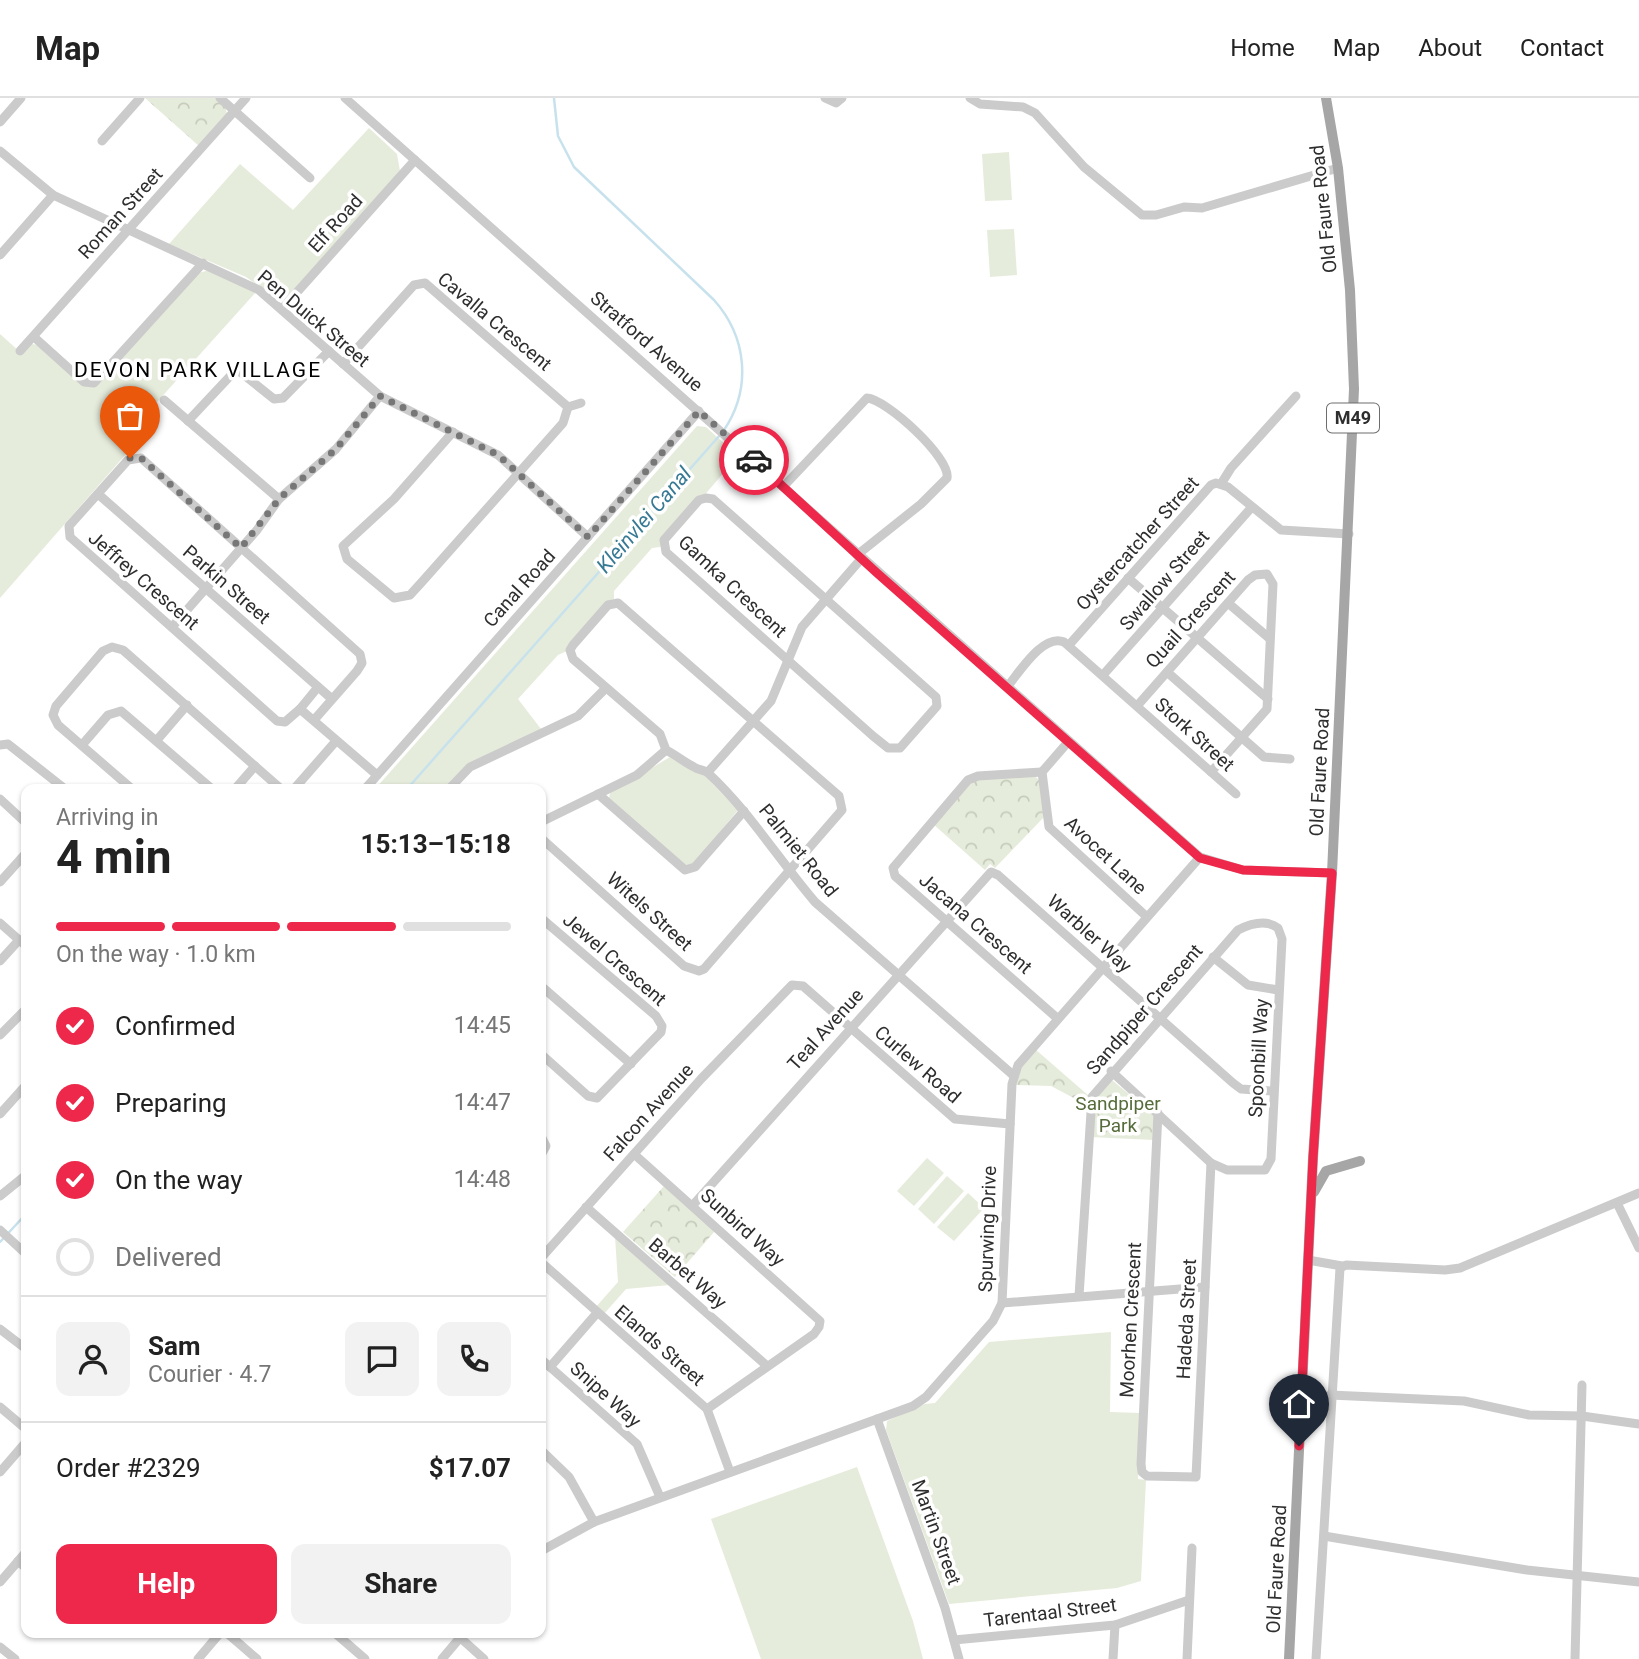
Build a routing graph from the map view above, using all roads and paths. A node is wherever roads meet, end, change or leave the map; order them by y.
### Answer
1 (21, 98) edge
2 (139, 98) edge
3 (219, 98) edge
4 (246, 98) edge
5 (345, 98) edge
6 (825, 98) edge
7 (842, 98) edge
8 (970, 98) edge
9 (1326, 98) edge
10 (234, 111) junction
11 (0, 122) edge
12 (102, 141) dead end
13 (0, 151) edge
14 (415, 160) junction
15 (1338, 168) junction
16 (310, 178) dead end
17 (53, 195) junction
18 (129, 230) junction
19 (0, 255) edge
20 (203, 263) junction
21 (282, 309) junction
22 (33, 337) junction
23 (20, 351) dead end
24 (329, 351) junction
25 (343, 364) junction
26 (380, 396) junction
27 (1296, 396) dead end
28 (164, 400) dead end
29 (581, 404) dead end
30 (568, 407) junction
31 (699, 411) junction
32 (188, 421) junction
33 (453, 432) junction
34 (518, 472) junction
35 (1222, 484) junction
36 (783, 487) junction
37 (98, 494) junction
38 (279, 499) junction
39 (1251, 508) junction
40 (1349, 534) junction
41 (588, 537) junction
42 (241, 548) junction
43 (859, 557) junction
44 (1128, 578) junction
45 (205, 589) junction
46 (824, 598) junction
47 (1228, 603) junction
48 (1163, 609) junction
49 (172, 627) junction
50 (1197, 638) junction
51 (1269, 638) junction
52 (1069, 645) junction
53 (788, 660) junction
54 (1167, 672) junction
55 (1103, 675) junction
56 (318, 687) junction
57 (1007, 687) junction
58 (606, 688) junction
59 (332, 699) junction
60 (1268, 699) junction
61 (187, 705) junction
62 (1138, 706) junction
63 (300, 709) junction
64 (314, 720) junction
65 (753, 722) junction
66 (1241, 739) junction
67 (157, 740) junction
68 (336, 741) junction
69 (1068, 742) junction
70 (2, 744) edge
71 (82, 745) junction
72 (666, 750) junction
73 (1290, 759) dead end
74 (255, 766) junction
75 (708, 772) junction
76 (1042, 772) junction
77 (1211, 772) junction
78 (377, 775) junction
79 (59, 784) edge
80 (126, 784) edge
81 (206, 784) edge
82 (239, 784) edge
83 (275, 784) edge
84 (298, 784) edge
85 (369, 784) edge
86 (454, 784) edge
87 (598, 794) junction
88 (1236, 794) dead end
89 (2, 805) edge
90 (744, 811) junction
91 (21, 818) edge
92 (546, 820) edge
93 (546, 842) edge
94 (1200, 858) junction
95 (21, 859) edge
96 (18, 863) junction
97 (21, 866) edge
98 (790, 871) junction
99 (1332, 873) junction
100 (984, 876) joint
101 (0, 882) edge
102 (1147, 917) junction
103 (945, 920) junction
104 (546, 922) edge
105 (0, 923) edge
106 (1282, 939) joint
107 (21, 942) edge
108 (21, 944) edge
109 (1213, 957) junction
110 (0, 961) edge
111 (1102, 967) junction
112 (897, 974) junction
113 (546, 990) edge
114 (1278, 990) junction
115 (784, 993) joint
116 (21, 1018) edge
117 (1057, 1018) junction
118 (1158, 1018) junction
119 (850, 1027) junction
120 (0, 1035) edge
121 (546, 1058) edge
122 (631, 1064) junction
123 (1111, 1071) junction
124 (1013, 1075) junction
125 (21, 1091) edge
126 (1273, 1091) junction
127 (0, 1114) edge
128 (1158, 1114) junction
129 (1010, 1124) junction
130 (634, 1154) junction
131 (1360, 1161) dead end
132 (1211, 1163) junction
133 (21, 1179) edge
134 (1639, 1193) edge
135 (0, 1196) edge
136 (1311, 1199) junction
137 (1617, 1203) junction
138 (693, 1205) junction
139 (586, 1207) junction
140 (0, 1230) edge
141 (1639, 1248) edge
142 (21, 1249) edge
143 (546, 1254) edge
144 (1308, 1260) junction
145 (546, 1265) edge
146 (1342, 1266) junction
147 (1205, 1287) junction
148 (1149, 1291) junction
149 (1079, 1296) junction
150 (1002, 1303) junction
151 (597, 1313) junction
152 (0, 1329) edge
153 (21, 1345) edge
154 (546, 1363) edge
155 (767, 1366) junction
156 (550, 1367) junction
157 (1582, 1385) dead end
158 (1330, 1395) junction
159 (0, 1407) edge
160 (707, 1409) junction
161 (1582, 1416) junction
162 (877, 1419) junction
163 (1639, 1423) edge
164 (21, 1425) edge
165 (21, 1448) edge
166 (546, 1455) edge
167 (0, 1472) edge
168 (730, 1472) junction
169 (1196, 1477) joint
170 (660, 1497) junction
171 (594, 1522) junction
172 (1324, 1536) junction
173 (546, 1548) edge
174 (1192, 1548) dead end
175 (21, 1558) edge
176 (18, 1561) junction
177 (21, 1564) edge
178 (1577, 1575) junction
179 (0, 1582) edge
180 (1639, 1582) edge
181 (1189, 1600) junction
182 (1115, 1625) junction
183 (216, 1638) edge
184 (233, 1638) edge
185 (341, 1638) edge
186 (457, 1638) edge
187 (464, 1638) edge
188 (954, 1640) junction
189 (0, 1647) edge
190 (15, 1659) edge
191 (198, 1659) edge
192 (257, 1659) edge
193 (365, 1659) edge
194 (442, 1659) edge
195 (484, 1659) edge
196 (959, 1659) edge
197 (1114, 1659) edge
198 (1187, 1659) edge
199 (1289, 1659) edge
200 (1316, 1659) edge
201 (1575, 1659) edge

1 - 11 street
2 - 12 street
3 - 10 street
4 - 10 street, Roman Street
5 - 14 street, Stratford Avenue
6 - 7 street
8 - 15 street
9 - 15 main road, Old Faure Road / M49
10 - 16 street
10 - 18 street, Roman Street
13 - 17 street, Pen Duick Street
14 - 21 street, Elf Road
14 - 31 street, Stratford Avenue
15 - 40 main road, Old Faure Road / M49
17 - 18 street, Pen Duick Street
17 - 19 street
18 - 20 street, Pen Duick Street
18 - 22 street, Roman Street
20 - 21 street, Pen Duick Street
20 - 22 street
21 - 24 street, Pen Duick Street
22 - 23 street, Roman Street
24 - 25 street, Pen Duick Street
24 - 32 street
25 - 26 street, Pen Duick Street
25 - 30 street, Cavalla Crescent
26 - 33 street, Pen Duick Street
26 - 38 street
27 - 35 street
28 - 32 street
29 - 30 street
30 - 34 street
31 - 36 street, Stratford Avenue
31 - 41 street, Canal Road
32 - 38 street
33 - 34 street, Pen Duick Street
33 - 34 street
34 - 41 street, Pen Duick Street
35 - 39 street, Oystercatcher Street
35 - 44 street, Oystercatcher Street
36 - 43 street, Stratford Avenue
36 - 43 street
37 - 42 street, Jeffrey Crescent
37 - 45 street, Parkin Street
37 - 49 street, Jeffrey Crescent
38 - 42 street
39 - 40 street, Oystercatcher Street
39 - 48 street, Swallow Street
40 - 99 main road, Old Faure Road / M49
41 - 78 street, Canal Road
42 - 45 street
42 - 59 street, Jeffrey Crescent
43 - 46 street
43 - 57 street, Stratford Avenue
44 - 48 street
44 - 52 street, Oystercatcher Street
45 - 49 street
45 - 56 street, Parkin Street
46 - 53 street
46 - 53 street
46 - 53 street, Gamka Crescent
47 - 50 street, Quail Crescent
47 - 51 street
47 - 51 street, Quail Crescent
48 - 50 street
48 - 55 street, Swallow Street
49 - 63 street, Jeffrey Crescent
50 - 54 street, Quail Crescent
50 - 60 street
51 - 60 street, Quail Crescent
52 - 55 street, Stork Street
52 - 57 street
53 - 65 street
54 - 62 street, Quail Crescent
54 - 66 street
55 - 62 street, Stork Street
56 - 59 street, Parkin Street
56 - 63 street
57 - 69 street, Stratford Avenue
58 - 65 street, Palmiet Road
58 - 72 street, Palmiet Road
58 - 86 street
59 - 64 street, Jeffrey Crescent
60 - 66 street
61 - 67 street
61 - 71 street
61 - 74 street
62 - 77 street, Stork Street
63 - 64 street
64 - 68 street
65 - 75 street
65 - 98 street
66 - 73 street
66 - 77 street
67 - 71 street
67 - 81 street
68 - 78 street
68 - 84 street
69 - 76 street
69 - 94 street, Stratford Avenue
70 - 79 street
71 - 80 street
72 - 75 street, Palmiet Road
72 - 87 street
74 - 82 street
74 - 83 street
75 - 90 street, Palmiet Road
76 - 102 street, Avocet Lane
76 - 103 street, Jacana Crescent
77 - 88 street, Stork Street
78 - 85 street, Canal Road
87 - 90 street
87 - 92 street
89 - 91 street
90 - 98 street, Palmiet Road
93 - 98 street, Witels Street
94 - 99 street, Stratford Avenue
94 - 102 street
95 - 96 street
96 - 97 street
96 - 101 street
98 - 112 street, Palmiet Road
99 - 136 main road, Old Faure Road / M49
100 - 103 street, Teal Avenue
100 - 111 street, Warbler Way
102 - 111 street
103 - 112 street, Teal Avenue
103 - 117 street, Jacana Crescent
104 - 122 street, Jewel Crescent
105 - 107 street
106 - 109 street, Sandpiper Crescent
106 - 114 street, Spoonbill Way
108 - 110 street
109 - 114 street
109 - 118 street, Sandpiper Crescent
111 - 117 street
111 - 118 street, Warbler Way
112 - 119 street, Teal Avenue
112 - 124 street, Palmiet Road
113 - 122 street
114 - 126 street, Spoonbill Way
115 - 119 street, Curlew Road
115 - 130 street, Falcon Avenue
116 - 120 street
117 - 124 street
118 - 123 street, Sandpiper Crescent
118 - 126 street, Warbler Way
119 - 129 street, Curlew Road
119 - 138 street, Teal Avenue
121 - 122 street, Jewel Crescent
123 - 128 street
123 - 149 street, Sandpiper Crescent
124 - 129 street, Spurwing Drive
125 - 127 street
126 - 132 street, Spoonbill Way
128 - 132 street
128 - 148 street, Moorhen Crescent
129 - 150 street, Spurwing Drive
130 - 138 street, Sunbird Way
130 - 139 street, Falcon Avenue
131 - 136 main road
132 - 147 street, Hadeda Street
133 - 135 street
134 - 137 street
136 - 144 main road, Old Faure Road / M49
137 - 141 street
137 - 146 street
138 - 155 street, Sunbird Way
139 - 143 street, Falcon Avenue
139 - 155 street, Barbet Way
140 - 142 street
144 - 146 street
144 - 199 main road, Old Faure Road / M49
145 - 151 street, Elands Street
146 - 158 street
147 - 148 street
147 - 169 street, Hadeda Street
148 - 149 street
148 - 169 street, Moorhen Crescent
149 - 150 street
150 - 162 street, Spurwing Drive
151 - 156 street
151 - 160 street, Elands Street
152 - 153 street
154 - 156 street, Snipe Way
155 - 160 street
156 - 170 street, Snipe Way
157 - 161 street
158 - 161 street
158 - 172 street
159 - 164 street
160 - 168 street, Elands Street
161 - 163 street
161 - 178 street
162 - 168 street, Spurwing Drive
162 - 188 street, Martin Street
165 - 167 street
166 - 171 street
168 - 170 street, Spurwing Drive
170 - 171 street, Spurwing Drive
171 - 173 street, Spurwing Drive
172 - 178 street
172 - 200 street
174 - 181 street
175 - 176 street
176 - 177 street
176 - 179 street
178 - 180 street
178 - 201 street
181 - 182 street, Tarentaal Street
181 - 198 street
182 - 188 street, Tarentaal Street
182 - 197 street
183 - 191 street
184 - 192 street
185 - 193 street
186 - 194 street
187 - 195 street
188 - 196 street, Martin Street
189 - 190 street

